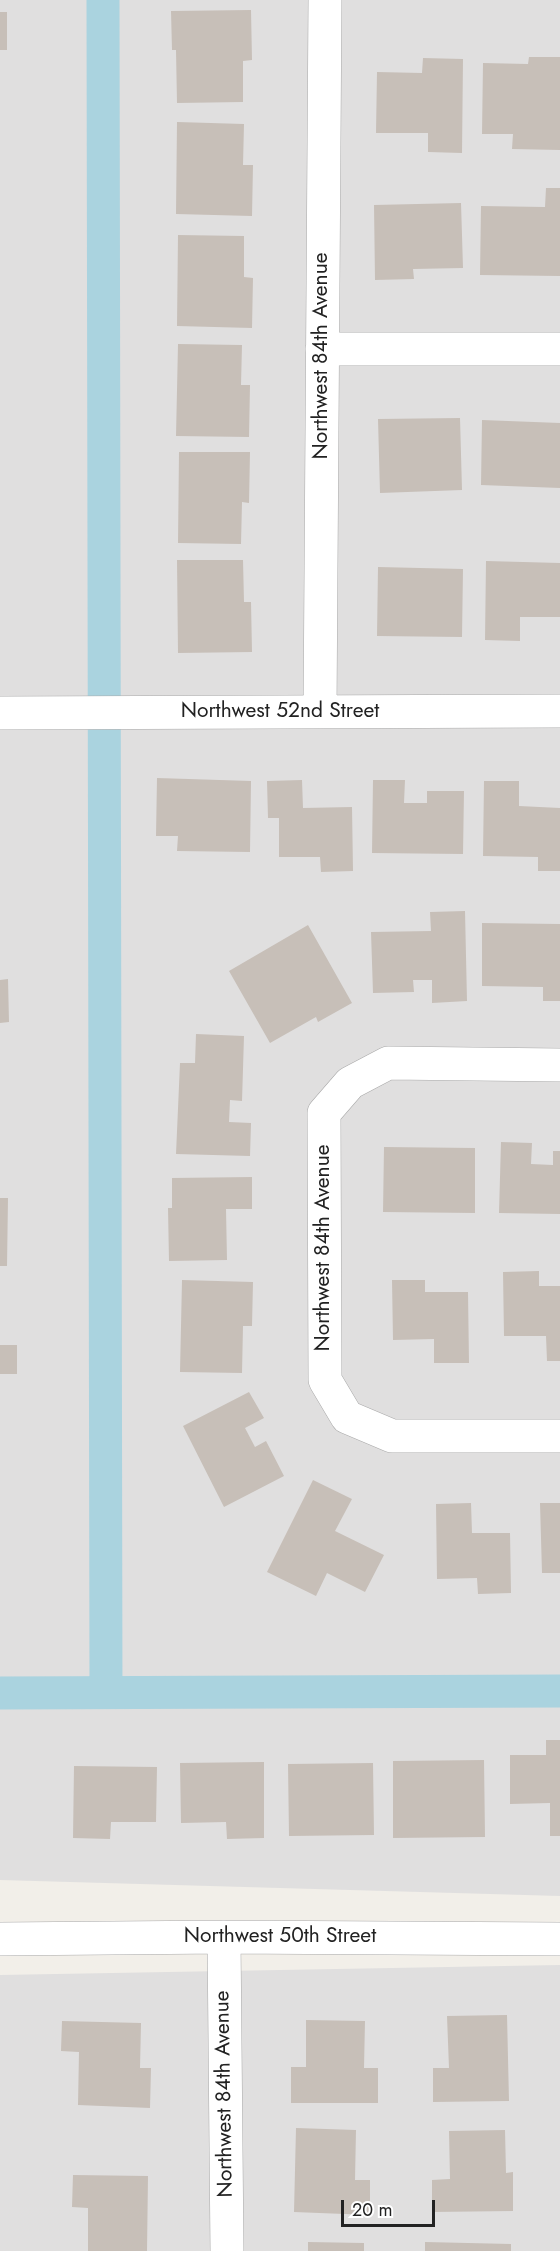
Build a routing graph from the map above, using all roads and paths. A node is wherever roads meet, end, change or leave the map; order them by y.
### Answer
1 (325, 0) edge
2 (322, 349) junction
3 (560, 349) edge
4 (320, 711) junction
5 (560, 711) edge
6 (0, 713) edge
7 (560, 1065) edge
8 (560, 1436) edge
9 (224, 1937) junction
10 (0, 1939) edge
11 (560, 1939) edge
12 (227, 2251) edge

1 - 2 street, Northwest 84th Avenue
2 - 3 street
2 - 4 street, Northwest 84th Avenue
4 - 5 street, Northwest 52nd Street
4 - 6 street, Northwest 52nd Street
7 - 8 street, Northwest 84th Avenue
9 - 10 street, Northwest 50th Street
9 - 11 street, Northwest 50th Street
9 - 12 street, Northwest 84th Avenue

